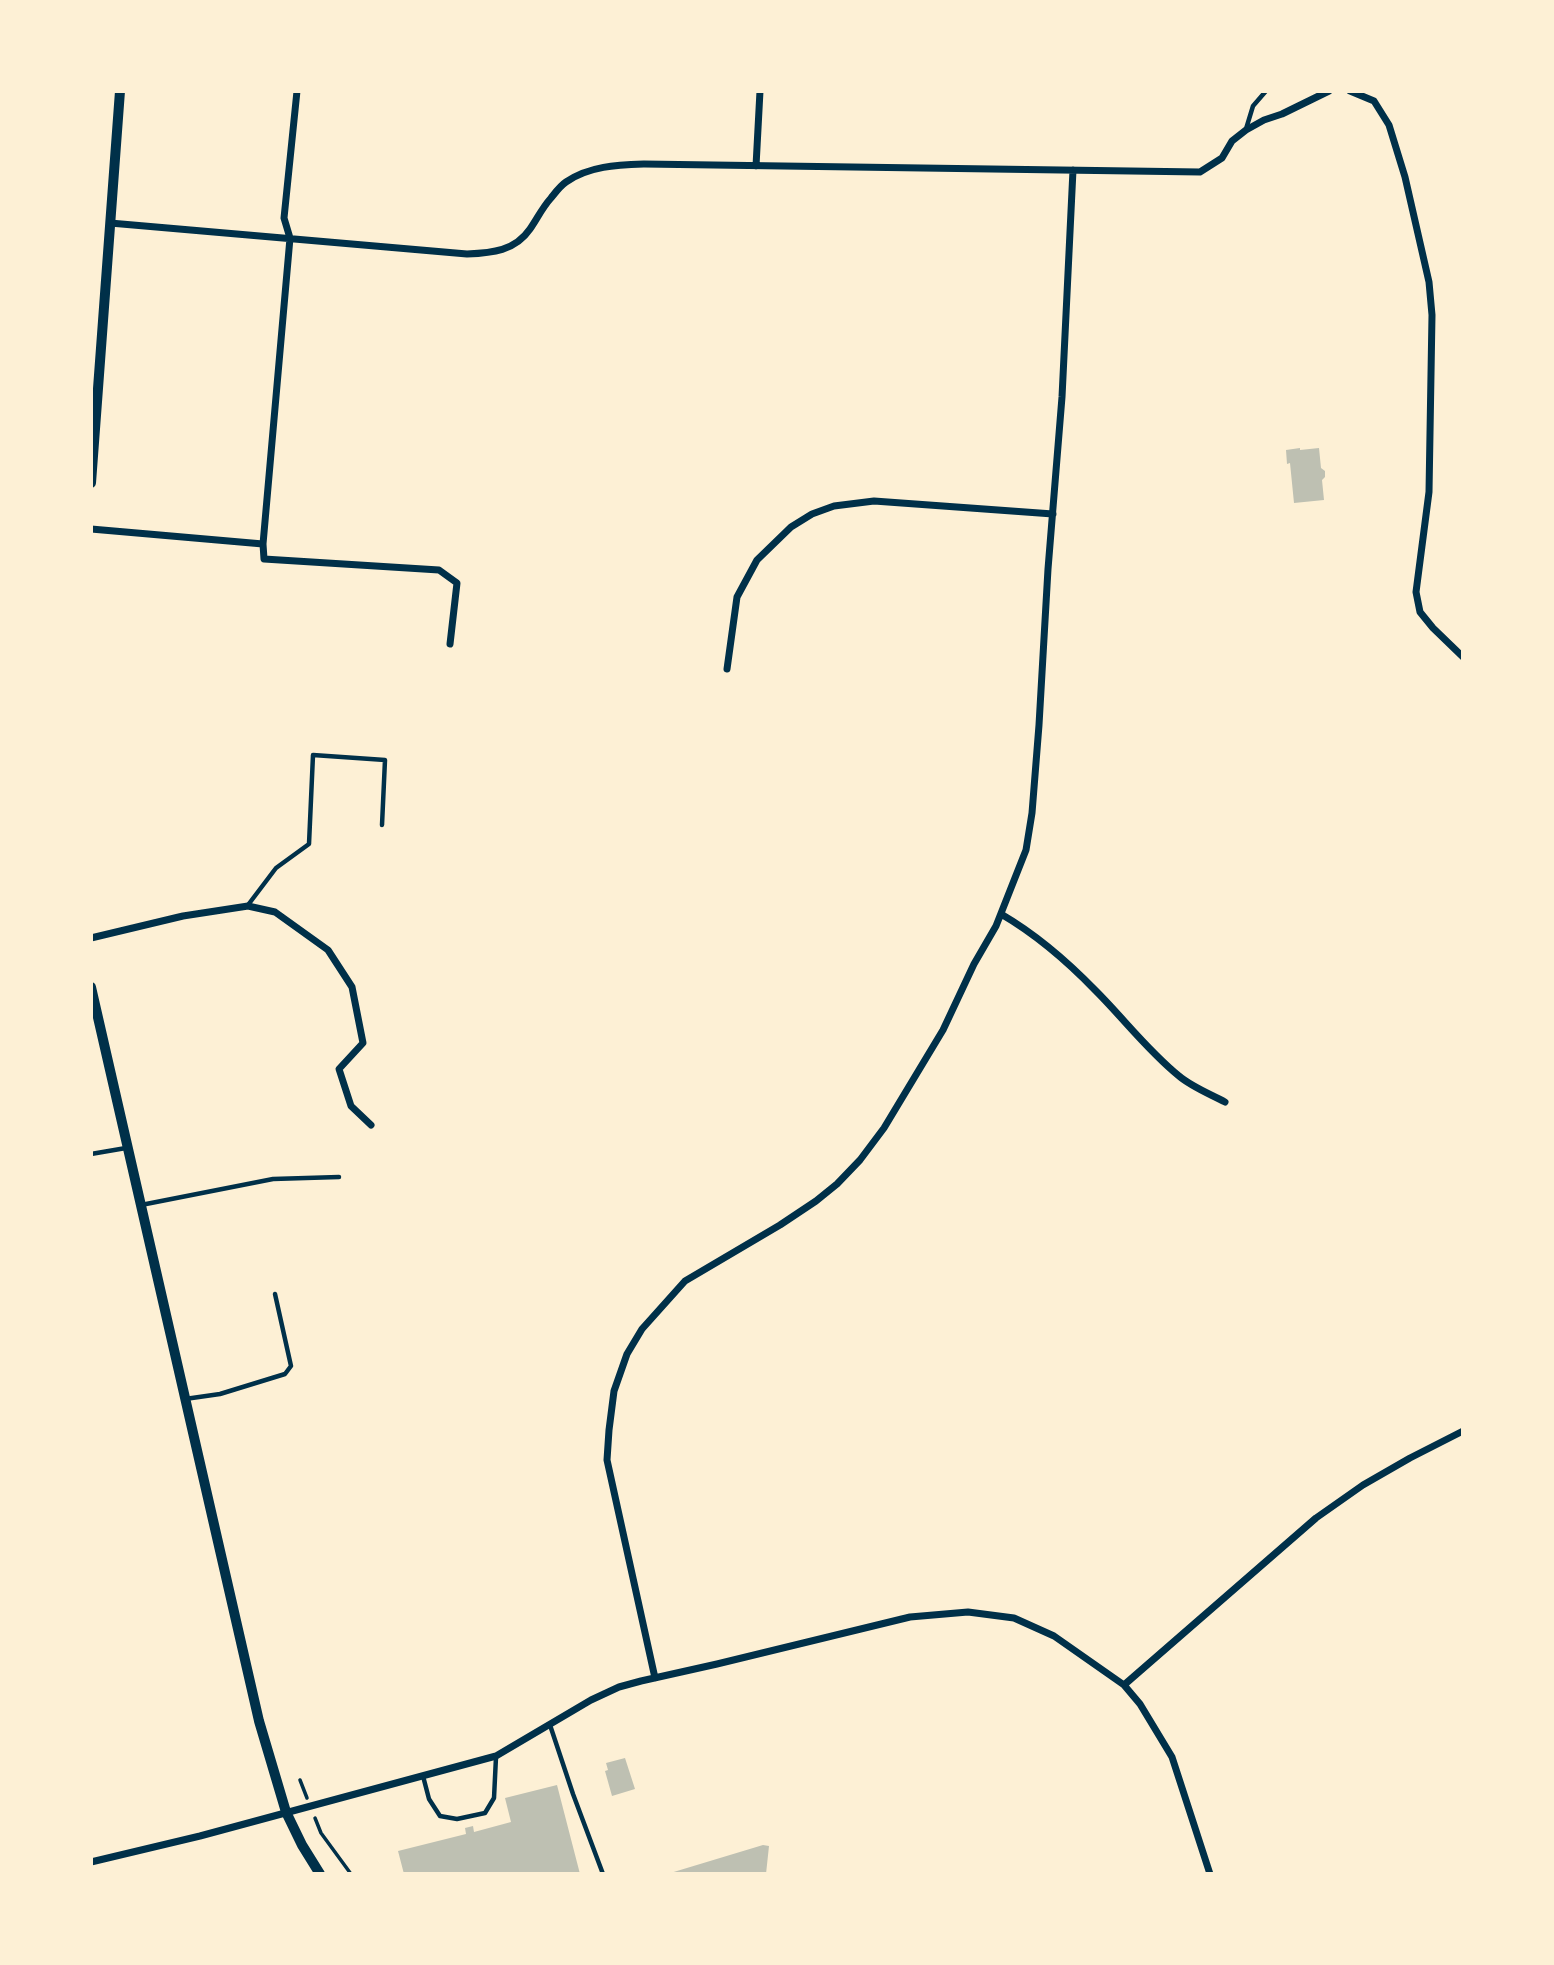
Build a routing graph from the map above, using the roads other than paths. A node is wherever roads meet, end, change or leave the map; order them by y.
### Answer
1 (120, 91) edge
2 (297, 91) edge
3 (760, 91) edge
4 (1266, 91) edge
5 (1329, 91) edge
6 (1350, 91) edge
7 (1246, 130) junction
8 (756, 166) junction
9 (1073, 170) junction
10 (110, 223) junction
11 (290, 238) junction
12 (91, 483) edge
13 (1053, 514) junction
14 (91, 529) edge
15 (264, 544) junction
16 (450, 644) dead end
17 (1463, 657) edge
18 (727, 669) dead end
19 (382, 825) dead end
20 (248, 906) junction
21 (1000, 914) junction
22 (91, 938) edge
23 (91, 987) edge
24 (92, 1001) edge
25 (1225, 1102) dead end
26 (371, 1125) dead end
27 (127, 1148) junction
28 (91, 1154) edge
29 (339, 1177) dead end
30 (140, 1205) junction
31 (275, 1294) dead end
32 (184, 1399) junction
33 (1463, 1431) edge
34 (655, 1678) junction
35 (1124, 1685) junction
36 (550, 1724) junction
37 (496, 1756) junction
38 (423, 1774) junction
39 (286, 1812) junction
40 (91, 1862) edge
41 (320, 1874) edge
42 (603, 1874) edge
43 (1210, 1874) edge

1 - 10 street
2 - 11 street
3 - 8 street
4 - 7 lane
5 - 7 street
6 - 17 street
7 - 9 street
8 - 9 street
8 - 11 street
9 - 13 street
10 - 11 street
10 - 12 street
11 - 15 street
13 - 18 street
13 - 21 street
14 - 15 street
15 - 16 street
19 - 20 lane
20 - 22 street
20 - 26 street
21 - 25 street
21 - 34 street
23 - 24 street
24 - 27 street
27 - 28 lane
27 - 30 street
29 - 30 lane
30 - 32 street
31 - 32 lane
32 - 39 street
33 - 35 street
34 - 35 street
34 - 36 street
35 - 43 street
36 - 37 street
36 - 42 lane
37 - 38 street
37 - 38 lane
38 - 39 street
39 - 40 street
39 - 41 street

